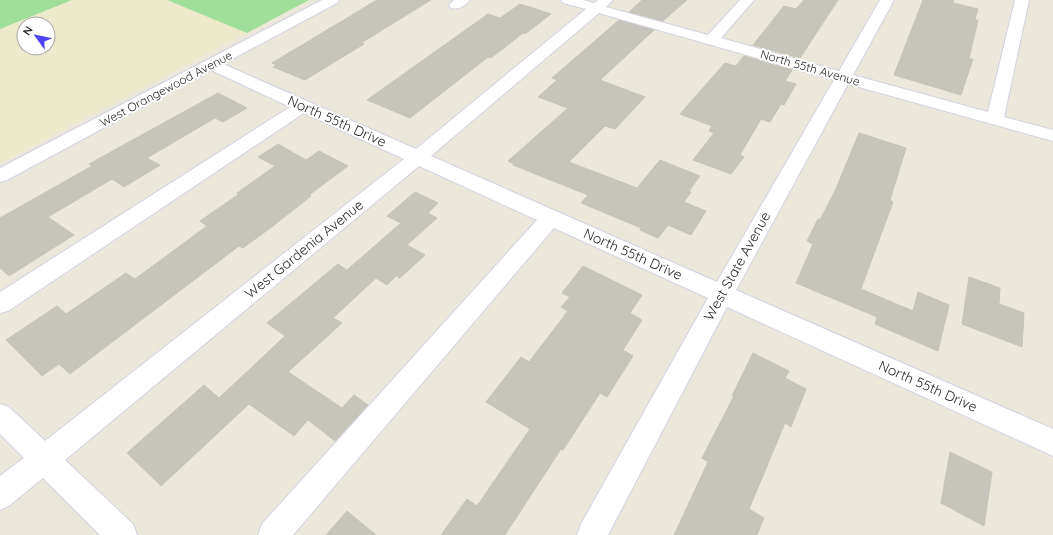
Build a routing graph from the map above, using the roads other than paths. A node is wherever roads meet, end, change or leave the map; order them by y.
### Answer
1 (332, 0) edge
2 (568, 0) edge
3 (747, 0) edge
4 (887, 0) edge
5 (1022, 0) edge
6 (601, 4) edge
7 (712, 40) junction
8 (212, 65) junction
9 (844, 78) junction
10 (303, 106) junction
11 (995, 120) junction
12 (1053, 136) edge
13 (418, 157) junction
14 (0, 176) edge
15 (551, 217) junction
16 (722, 294) junction
17 (0, 304) edge
18 (0, 416) edge
19 (1053, 443) edge
20 (44, 459) junction
21 (0, 495) edge
22 (122, 535) edge
23 (273, 535) edge
24 (592, 535) edge

1 - 8 street, West Orangewood Avenue
2 - 6 street, North 55th Avenue
3 - 7 street
4 - 9 street, West State Avenue
5 - 11 street
6 - 7 street, North 55th Avenue
6 - 13 street, West Gardenia Avenue
7 - 9 street, North 55th Avenue
8 - 10 street, North 55th Drive
8 - 14 street, West Orangewood Avenue
9 - 11 street, North 55th Avenue
9 - 16 street, West State Avenue
10 - 13 street, North 55th Drive
10 - 17 street
11 - 12 street, North 55th Avenue
13 - 15 street, North 55th Drive
13 - 20 street, West Gardenia Avenue
15 - 16 street, North 55th Drive
15 - 23 street
16 - 19 street, North 55th Drive
16 - 24 street, West State Avenue
18 - 20 street
20 - 21 street, West Gardenia Avenue
20 - 22 street

